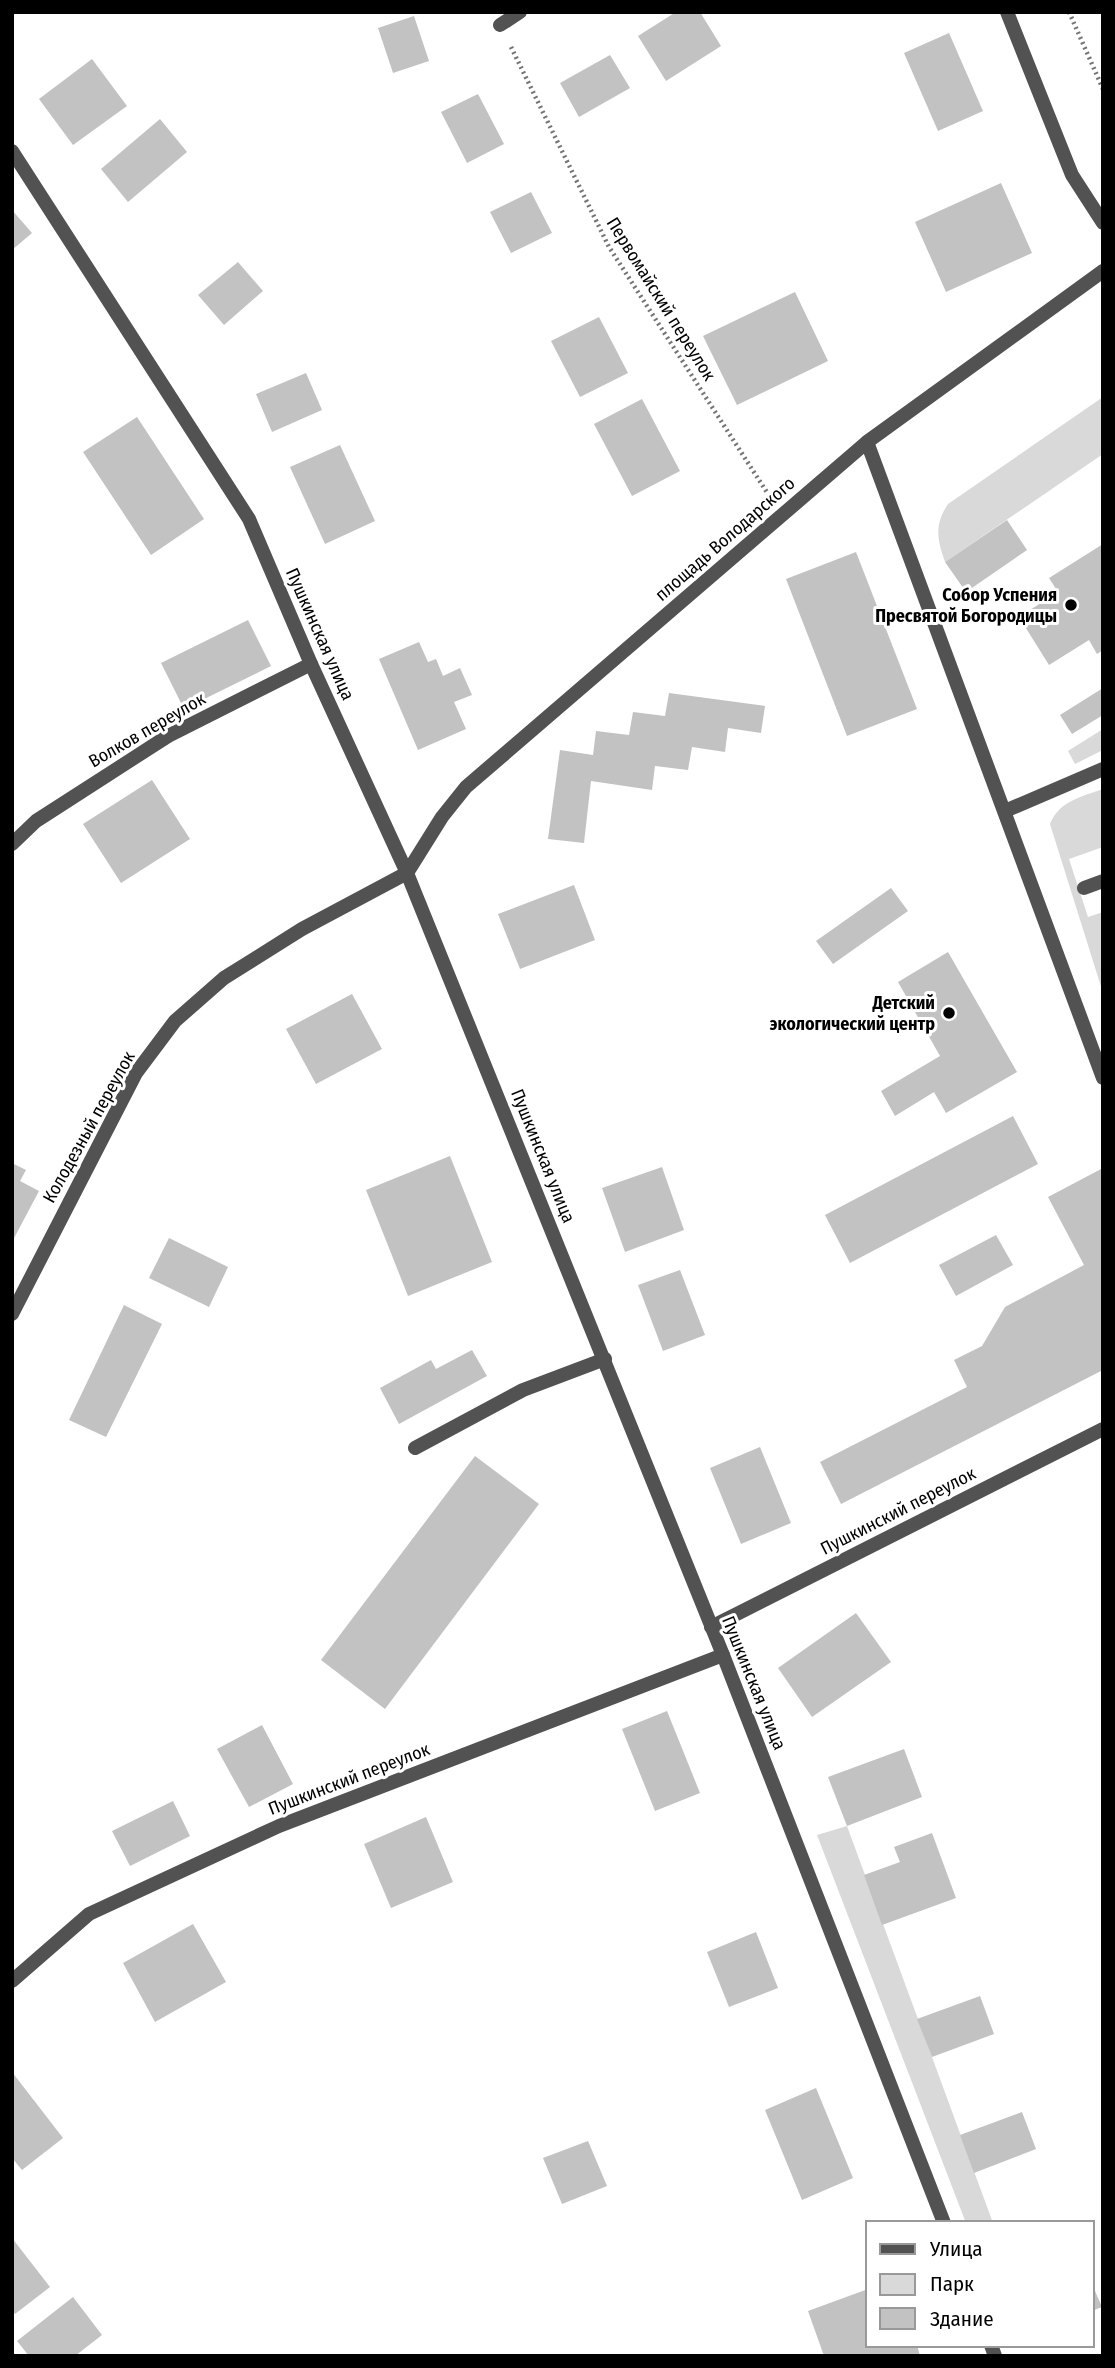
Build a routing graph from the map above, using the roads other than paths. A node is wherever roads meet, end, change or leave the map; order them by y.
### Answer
1 (520, 12) edge
2 (1007, 12) edge
3 (500, 25) road end
4 (12, 151) edge
5 (1103, 223) edge
6 (1103, 271) edge
7 (867, 442) junction
8 (311, 664) junction
9 (1103, 769) edge
10 (1005, 811) junction
11 (12, 844) edge
12 (407, 873) junction
13 (1103, 881) edge
14 (1084, 888) dead end
15 (1103, 1078) edge
16 (12, 1314) edge
17 (605, 1359) junction
18 (1103, 1429) edge
19 (415, 1448) dead end
20 (711, 1627) junction
21 (723, 1655) junction
22 (12, 1981) edge
23 (943, 2221) edge

1 - 3 street
2 - 5 street
4 - 8 street, Пушкинская улица
6 - 7 street, площадь Володарского
7 - 10 street
7 - 12 street, площадь Володарского
8 - 11 street, Волков переулок
8 - 12 street, Пушкинская улица
9 - 10 street
10 - 15 street
12 - 16 street, Колодезный переулок
12 - 17 street, Пушкинская улица
13 - 14 street
17 - 19 street
17 - 20 street, Пушкинская улица
18 - 20 street, Пушкинский переулок
20 - 21 street, Пушкинская улица
21 - 22 street, Пушкинский переулок
21 - 23 street, Пушкинская улица

